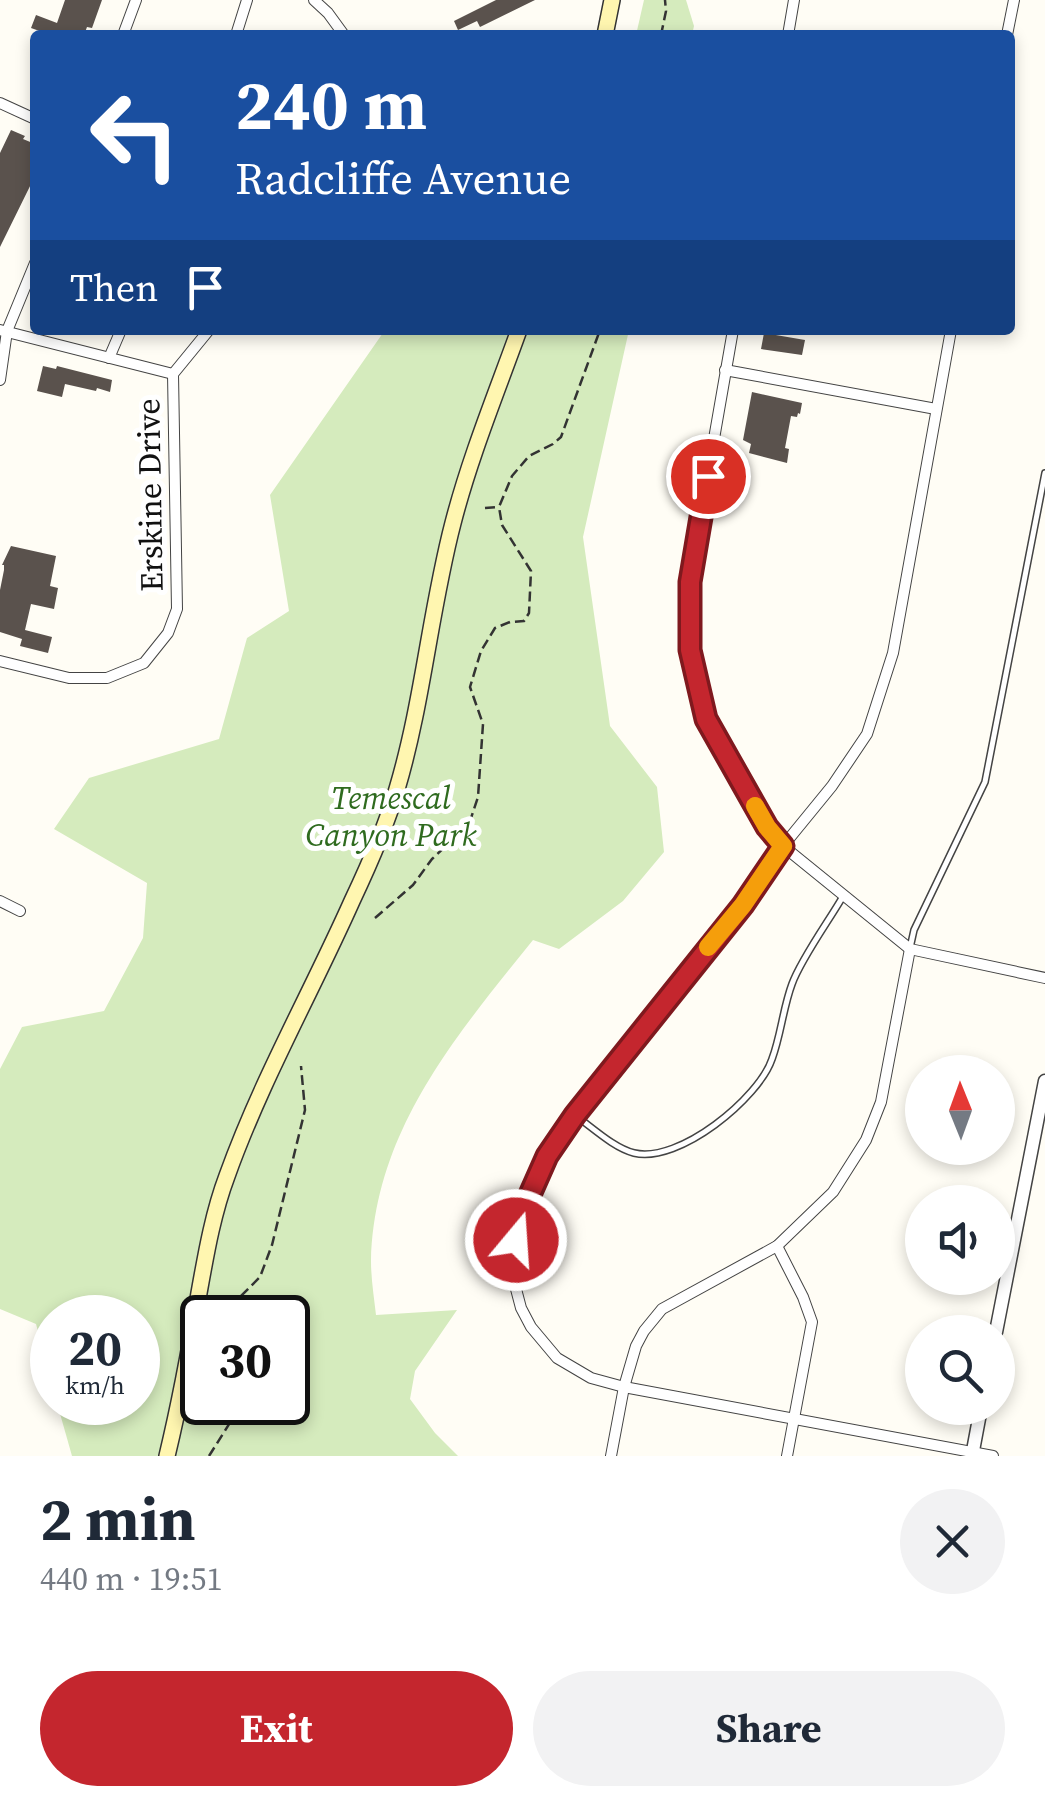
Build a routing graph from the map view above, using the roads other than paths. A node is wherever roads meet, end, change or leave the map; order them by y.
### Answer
1 (136, 0) edge
2 (246, 0) edge
3 (314, 0) edge
4 (612, 0) edge
5 (794, 0) edge
6 (1014, 0) edge
7 (125, 30) edge
8 (237, 30) edge
9 (340, 30) edge
10 (606, 30) edge
11 (789, 30) edge
12 (1008, 30) edge
13 (0, 103) edge
14 (30, 118) edge
15 (30, 274) edge
16 (4, 331) edge
17 (118, 335) edge
18 (205, 335) edge
19 (517, 335) edge
20 (732, 335) edge
21 (950, 335) edge
22 (109, 358) junction
23 (726, 370) junction
24 (172, 374) junction
25 (0, 380) edge
26 (936, 409) junction
27 (1045, 473) edge
28 (0, 661) edge
29 (783, 846) junction
30 (844, 895) junction
31 (0, 901) edge
32 (20, 912) dead end
33 (910, 950) junction
34 (1045, 978) edge
35 (1045, 1080) edge
36 (575, 1115) junction
37 (777, 1246) junction
38 (999, 1315) edge
39 (624, 1387) junction
40 (794, 1417) junction
41 (978, 1425) edge
42 (972, 1454) edge
43 (166, 1456) edge
44 (611, 1456) edge
45 (786, 1456) edge
46 (993, 1456) edge

1 - 7 street
2 - 8 street
3 - 9 street
4 - 10 main road
5 - 11 street
6 - 12 street
13 - 14 street
15 - 16 street
16 - 22 street
16 - 25 street
17 - 22 street
18 - 24 street, Erskine Drive
19 - 43 main road
20 - 23 street
21 - 26 street
22 - 24 street
23 - 26 street
23 - 29 street
24 - 28 street, Erskine Drive
26 - 29 street
27 - 33 lane
29 - 30 street
29 - 36 street
30 - 33 street
30 - 36 lane
31 - 32 street
33 - 34 street
33 - 37 street
35 - 38 street
36 - 39 street
37 - 39 street
37 - 40 street
39 - 40 street
39 - 44 street
40 - 42 street
40 - 45 street
41 - 42 street
42 - 46 street

